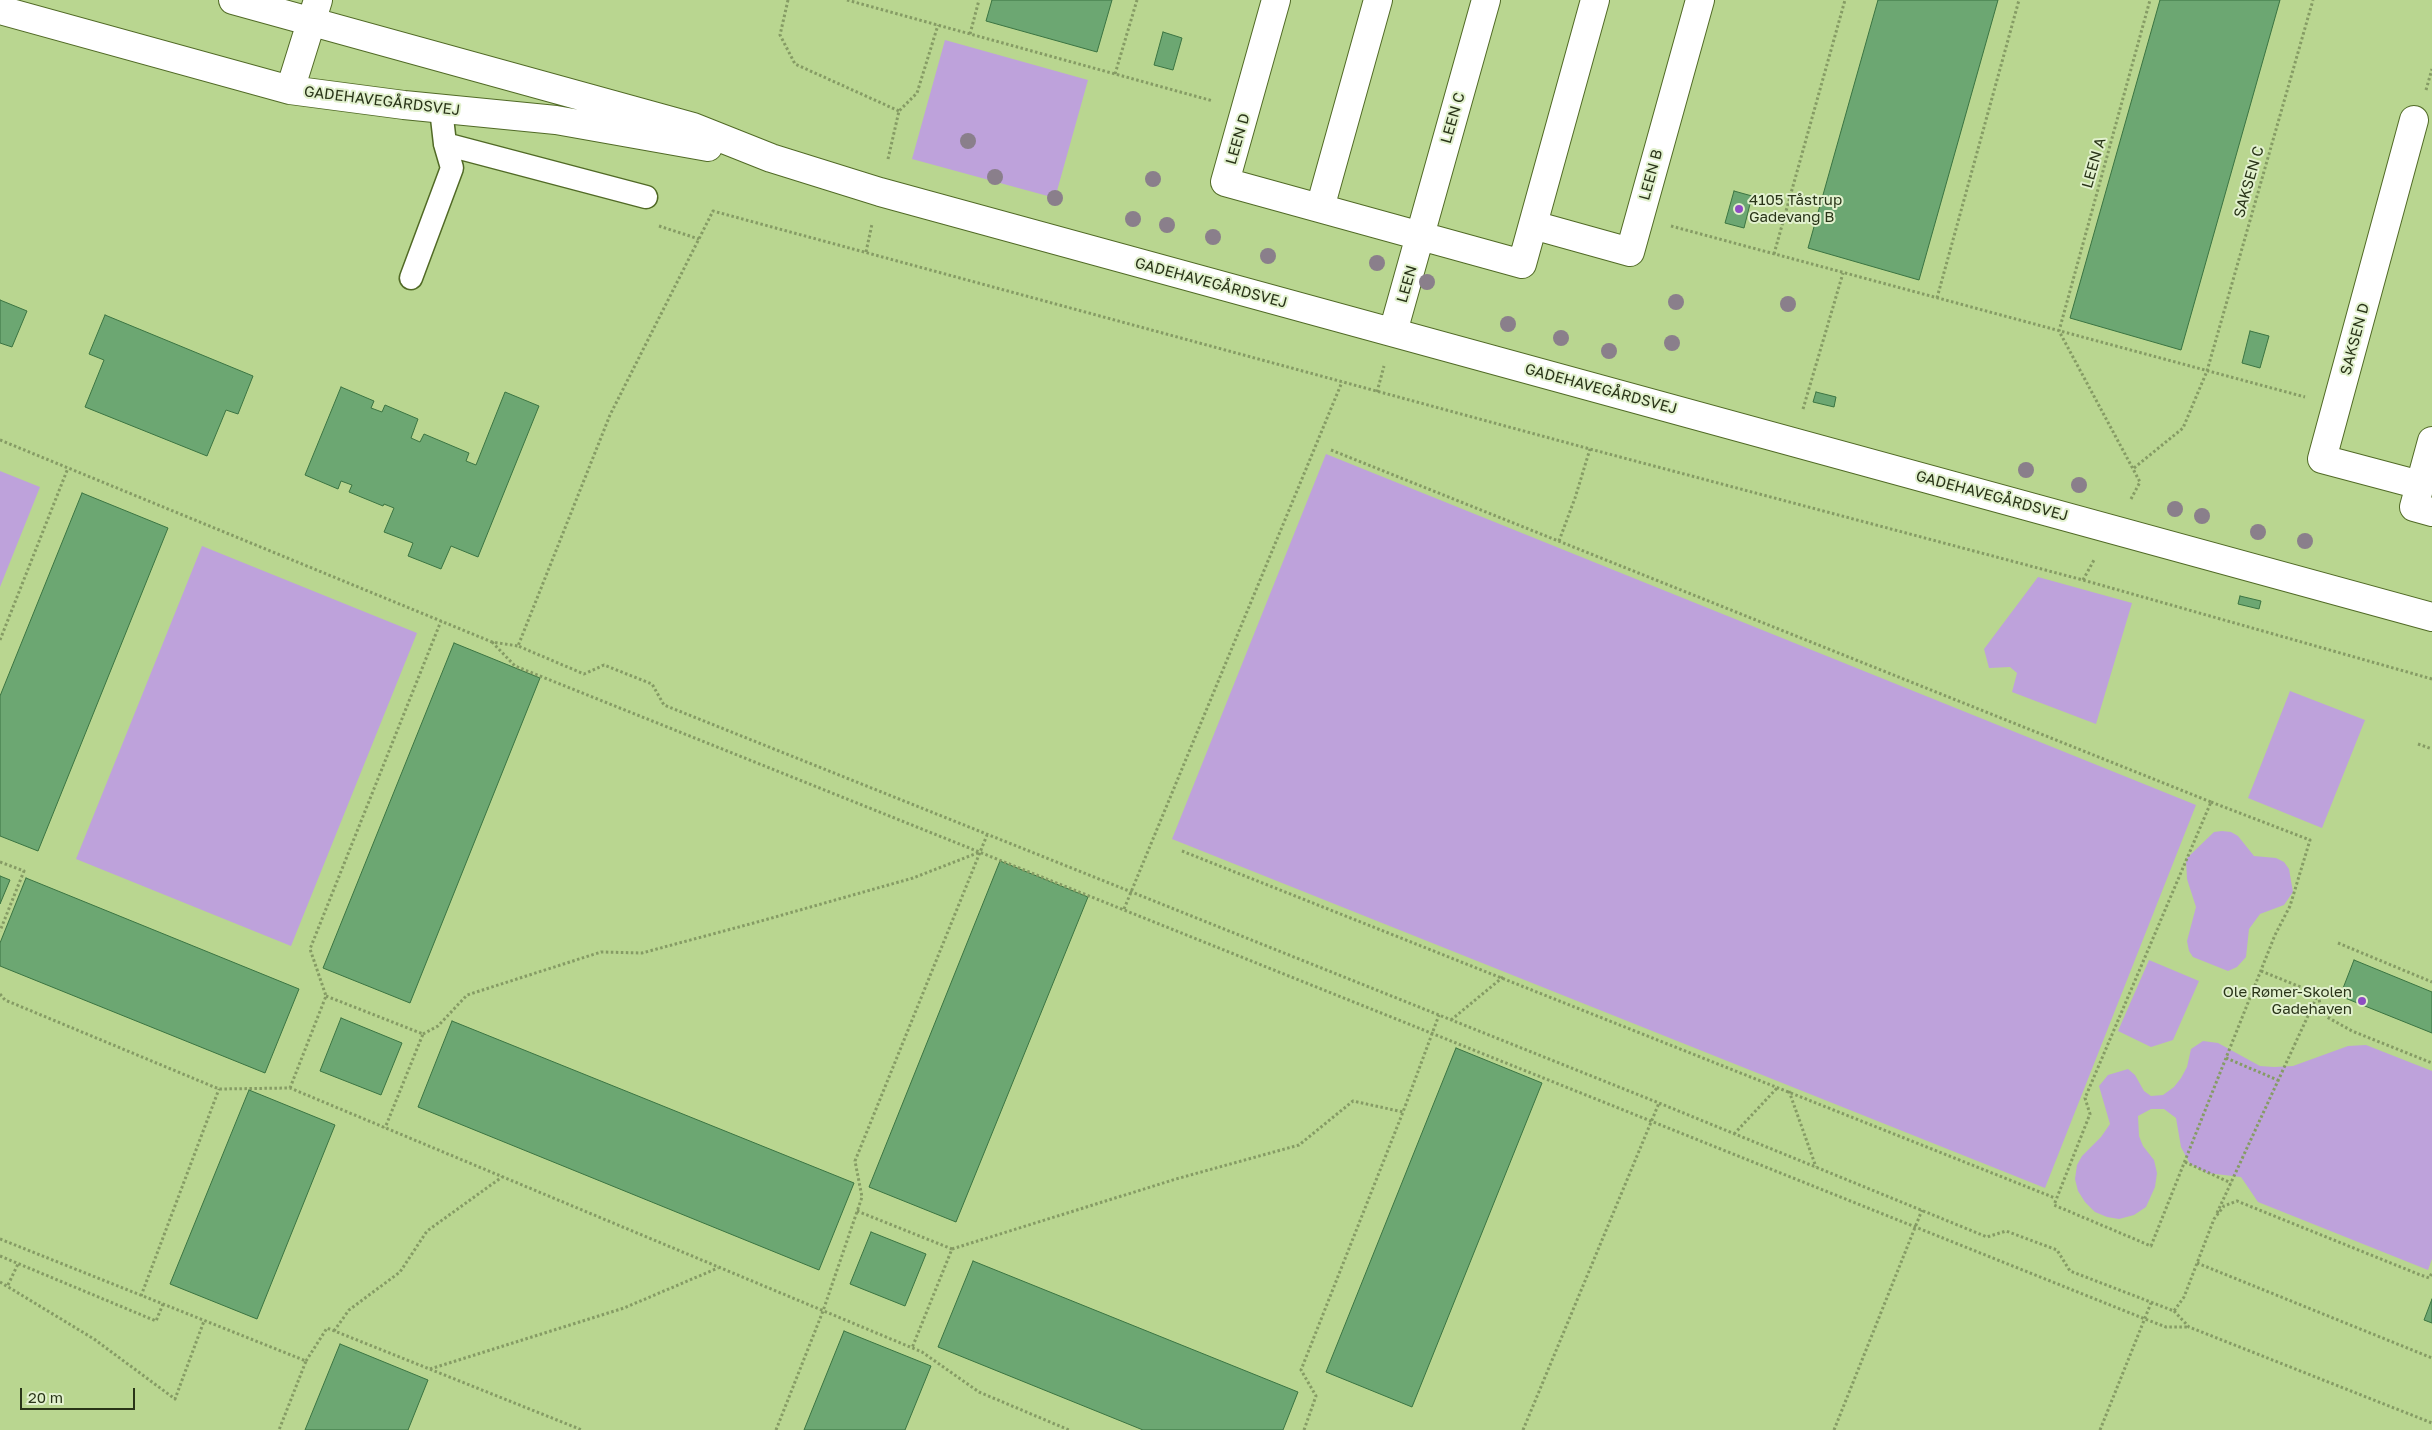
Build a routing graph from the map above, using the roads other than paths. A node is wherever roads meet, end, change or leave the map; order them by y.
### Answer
1 (233, 0) edge
2 (1276, 0) edge
3 (1378, 0) edge
4 (1486, 0) edge
5 (1595, 0) edge
6 (1700, 0) edge
7 (0, 10) edge
8 (315, 10) edge
9 (290, 90) junction
10 (441, 108) junction
11 (2414, 120) dead end
12 (445, 144) junction
13 (771, 158) junction
14 (646, 197) dead end
15 (1320, 208) junction
16 (1533, 225) junction
17 (1420, 236) junction
18 (411, 278) dead end
19 (1393, 332) junction
20 (2432, 441) edge
21 (2420, 485) junction
22 (2432, 512) edge
23 (2432, 617) edge

1 - 8 street, GADEHAVEGÅRDSVEJ
2 - 15 street, LEEN D
3 - 15 street
4 - 17 street, LEEN C
5 - 16 street
6 - 16 street, LEEN B
7 - 9 street, GADEHAVEGÅRDSVEJ
8 - 9 street
8 - 13 street, GADEHAVEGÅRDSVEJ
9 - 10 street, GADEHAVEGÅRDSVEJ
10 - 12 lane
10 - 13 street, GADEHAVEGÅRDSVEJ
11 - 21 street, SAKSEN D
12 - 14 lane
12 - 18 lane
13 - 19 street, GADEHAVEGÅRDSVEJ
15 - 17 street, LEEN D
16 - 17 street
17 - 19 street, LEEN
19 - 23 street, GADEHAVEGÅRDSVEJ
20 - 21 street
21 - 22 street

